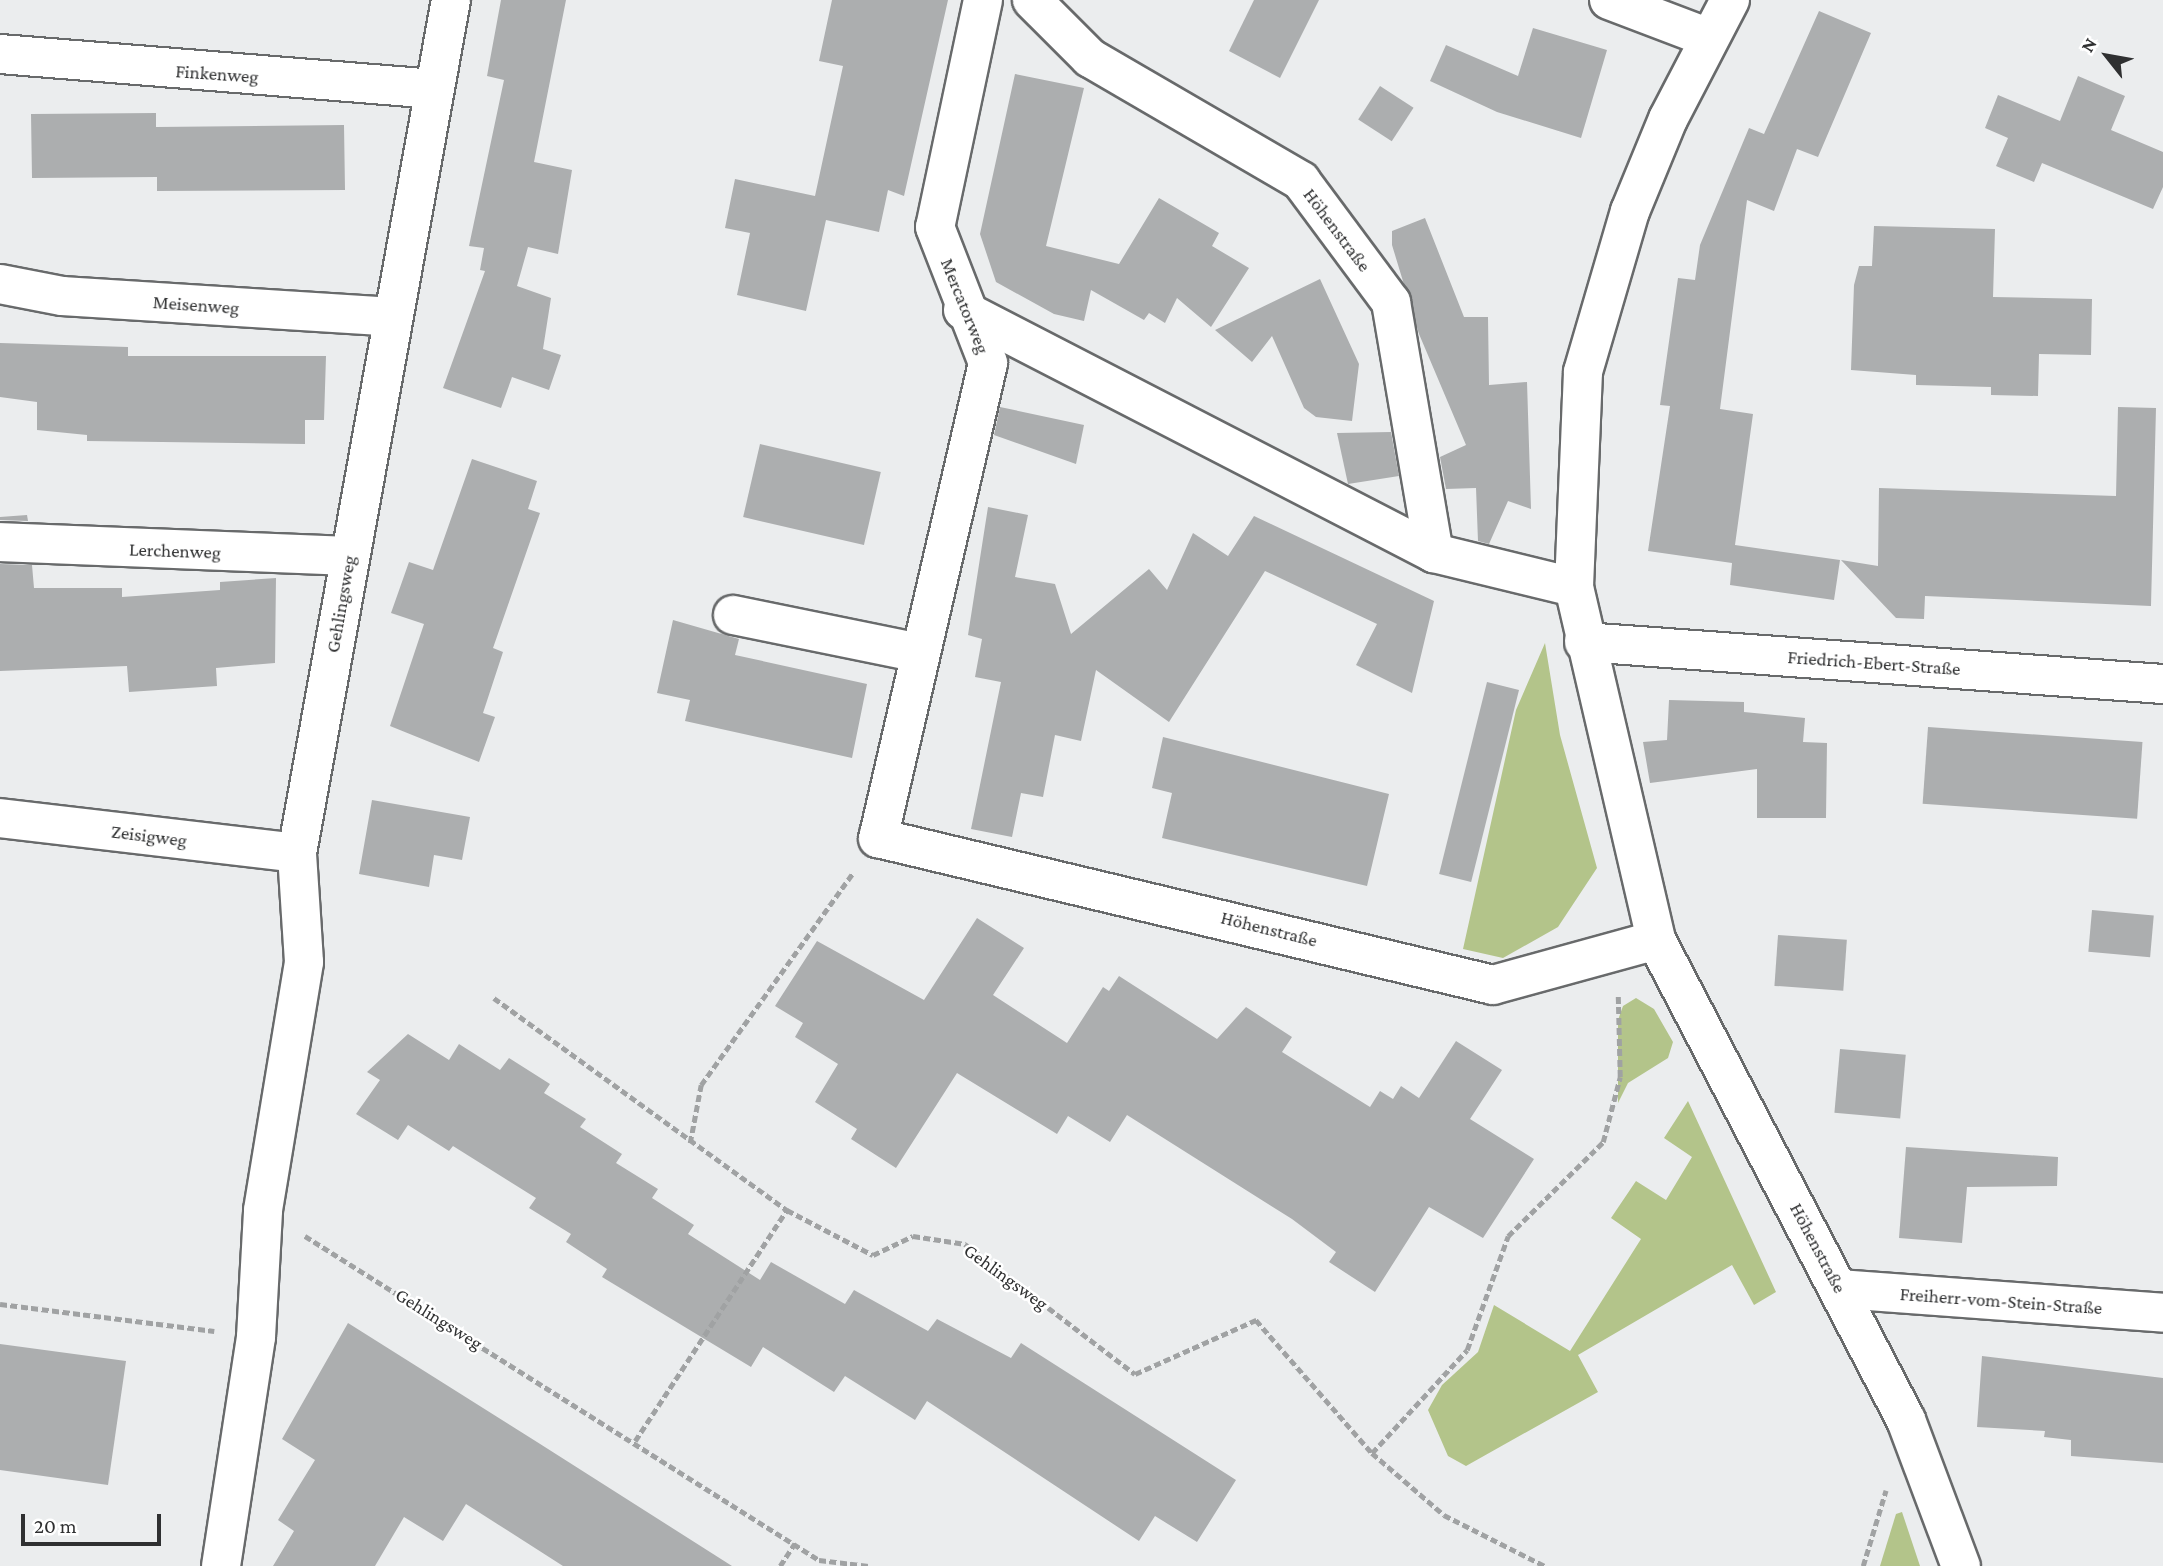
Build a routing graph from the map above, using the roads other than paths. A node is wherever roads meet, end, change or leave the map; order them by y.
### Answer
1 (451, 0) edge
2 (983, 0) edge
3 (1032, 0) edge
4 (1609, 0) edge
5 (1730, 0) edge
6 (1709, 38) junction
7 (0, 54) edge
8 (435, 89) junction
9 (0, 284) edge
10 (963, 310) junction
11 (393, 317) junction
12 (0, 542) edge
13 (1434, 553) junction
14 (350, 556) junction
15 (1574, 587) junction
16 (733, 615) dead end
17 (1584, 642) junction
18 (920, 653) junction
19 (2163, 684) edge
20 (0, 818) edge
21 (878, 838) joint
22 (297, 853) junction
23 (1656, 940) junction
24 (1840, 1289) junction
25 (2163, 1313) edge
26 (217, 1564) edge
27 (1961, 1566) edge

1 - 8 street, Gehlingsweg
2 - 10 street, Mercatorweg
3 - 13 street, Höhenstraße
4 - 6 street
5 - 6 street, Höhenstraße
6 - 15 street, Höhenstraße
7 - 8 street, Finkenweg
8 - 11 street, Gehlingsweg
9 - 11 street, Meisenweg
10 - 13 street
10 - 18 street, Mercatorweg
11 - 14 street, Gehlingsweg
12 - 14 street, Lerchenweg
13 - 15 street
14 - 22 street, Gehlingsweg
15 - 17 street, Höhenstraße
16 - 18 street
17 - 19 street, Friedrich-Ebert-Straße
17 - 23 street, Höhenstraße
18 - 21 street, Mercatorweg
20 - 22 street, Zeisigweg
21 - 23 street, Höhenstraße
22 - 26 street, Gehlingsweg
23 - 24 street, Höhenstraße
24 - 25 street, Freiherr-vom-Stein-Straße
24 - 27 street, Höhenstraße

